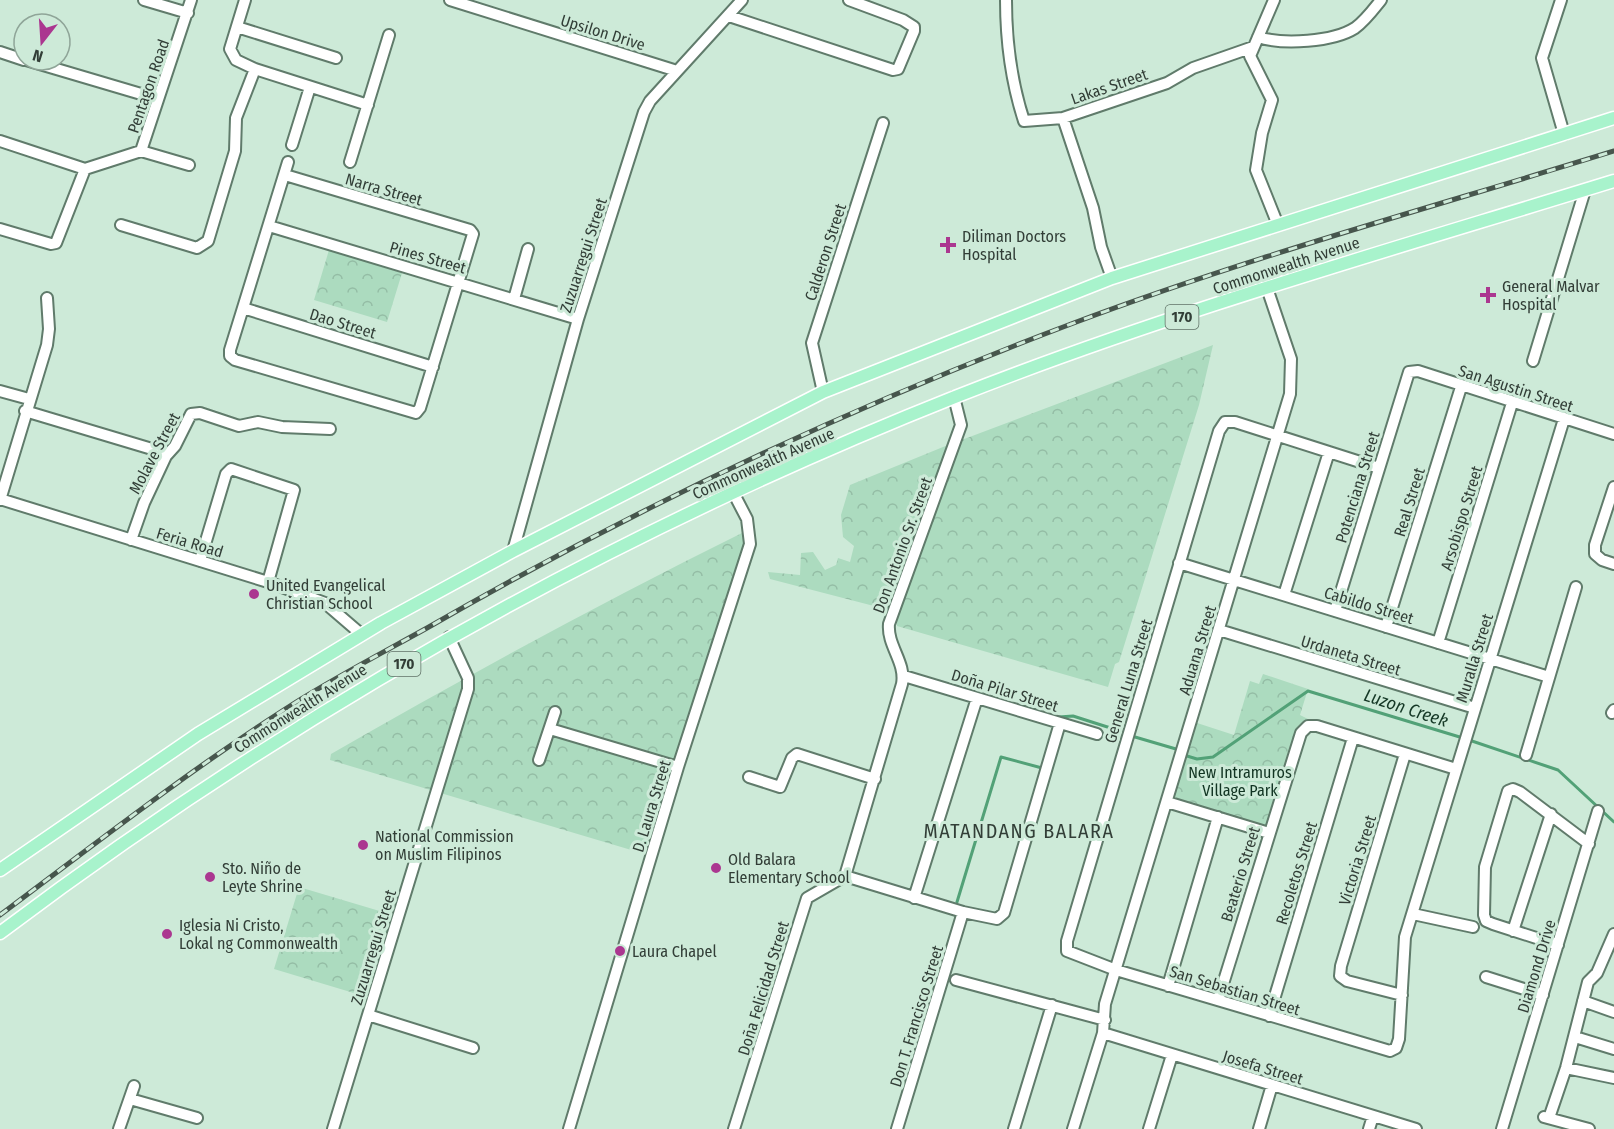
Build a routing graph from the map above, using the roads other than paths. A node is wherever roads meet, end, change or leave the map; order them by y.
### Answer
1 (144, 0) edge
2 (191, 0) edge
3 (245, 0) edge
4 (450, 0) edge
5 (742, 0) edge
6 (849, 0) edge
7 (1006, 0) edge
8 (1274, 0) edge
9 (1381, 0) edge
10 (1561, 0) edge
11 (188, 13) junction
12 (729, 16) junction
13 (237, 27) junction
14 (389, 35) dead end
15 (1256, 42) junction
16 (336, 58) dead end
17 (255, 69) junction
18 (677, 71) junction
19 (66, 72) edge
20 (310, 87) junction
21 (158, 99) junction
22 (368, 105) junction
23 (1063, 118) junction
24 (1614, 118) edge
25 (883, 123) dead end
26 (1564, 134) junction
27 (0, 141) edge
28 (292, 145) dead end
29 (141, 151) junction
30 (288, 162) dead end
31 (350, 162) dead end
32 (189, 165) dead end
33 (85, 169) junction
34 (285, 174) junction
35 (1614, 181) edge
36 (1585, 190) junction
37 (121, 225) dead end
38 (1278, 225) junction
39 (269, 226) junction
40 (0, 229) edge
41 (528, 249) dead end
42 (1112, 278) junction
43 (460, 282) junction
44 (1267, 288) junction
45 (47, 298) dead end
46 (514, 299) junction
47 (243, 308) junction
48 (578, 319) junction
49 (1533, 361) dead end
50 (433, 367) junction
51 (1409, 372) joint
52 (1461, 387) junction
53 (0, 391) edge
54 (824, 392) junction
55 (954, 397) junction
56 (1512, 403) junction
57 (27, 405) junction
58 (1564, 419) junction
59 (330, 429) dead end
60 (1614, 434) edge
61 (1278, 436) junction
62 (1329, 452) junction
63 (166, 456) junction
64 (1379, 468) junction
65 (1614, 487) edge
66 (734, 494) junction
67 (0, 500) edge
68 (131, 540) junction
69 (513, 551) junction
70 (200, 561) junction
71 (1179, 562) junction
72 (1614, 564) edge
73 (1234, 580) junction
74 (267, 582) junction
75 (1576, 587) dead end
76 (1284, 595) junction
77 (1335, 611) junction
78 (1386, 627) junction
79 (1219, 630) junction
80 (361, 634) junction
81 (449, 638) junction
82 (1438, 643) junction
83 (1490, 659) junction
84 (904, 676) junction
85 (1549, 677) junction
86 (977, 698) junction
87 (1475, 708) junction
88 (555, 712) dead end
89 (1060, 723) junction
90 (550, 729) junction
91 (1097, 734) dead end
92 (1353, 738) junction
93 (1405, 754) junction
94 (1526, 755) dead end
95 (539, 760) dead end
96 (678, 767) junction
97 (1456, 769) junction
98 (749, 777) dead end
99 (875, 779) junction
100 (1167, 802) junction
101 (1598, 811) dead end
102 (1551, 814) junction
103 (1218, 817) junction
104 (1269, 833) junction
105 (1588, 844) junction
106 (0, 870) edge
107 (845, 876) junction
108 (914, 898) junction
109 (963, 912) junction
110 (1413, 914) junction
111 (1473, 927) dead end
112 (1513, 931) junction
113 (0, 933) edge
114 (1614, 934) edge
115 (1558, 945) junction
116 (1066, 951) joint
117 (1116, 970) junction
118 (1486, 977) dead end
119 (956, 980) dead end
120 (1168, 986) junction
121 (1401, 995) junction
122 (1543, 995) junction
123 (1218, 1000) junction
124 (1583, 1001) junction
125 (1052, 1005) junction
126 (1614, 1012) edge
127 (368, 1015) junction
128 (1269, 1016) junction
129 (1105, 1020) junction
130 (1103, 1033) junction
131 (1575, 1037) junction
132 (473, 1048) dead end
133 (1396, 1048) joint
134 (1614, 1049) edge
135 (1172, 1055) junction
136 (1566, 1068) junction
137 (1614, 1078) edge
138 (1272, 1085) junction
139 (134, 1086) dead end
140 (130, 1099) junction
141 (1373, 1116) junction
142 (196, 1118) dead end
143 (118, 1129) edge
144 (333, 1129) edge
145 (569, 1129) edge
146 (734, 1129) edge
147 (897, 1129) edge
148 (1014, 1129) edge
149 (1073, 1129) edge
150 (1149, 1129) edge
151 (1259, 1129) edge
152 (1369, 1129) edge
153 (1416, 1129) edge
154 (1503, 1129) edge
155 (1589, 1129) edge

1 - 11 street
2 - 11 street, Pentagon Road
3 - 13 street
4 - 18 street, Upsilon Drive
5 - 12 street, Zuzuarregui Street
6 - 12 street
7 - 23 street
8 - 15 street
9 - 15 street
10 - 26 street
11 - 21 street, Pentagon Road
12 - 18 street, Zuzuarregui Street
13 - 16 street
13 - 17 street
14 - 22 street
15 - 23 street, Lakas Street
15 - 38 street
17 - 20 street
17 - 37 street
18 - 48 street, Zuzuarregui Street
19 - 21 street
20 - 22 street
20 - 28 street
21 - 29 street, Pentagon Road
22 - 31 street
23 - 42 street, Lakas Street
24 - 26 main road, Commonwealth Avenue
25 - 54 street, Calderon Street
26 - 38 main road, Commonwealth Avenue
27 - 33 street
29 - 32 street
29 - 33 street, Pentagon Road
30 - 34 street
33 - 40 street
34 - 39 street
34 - 43 street, Narra Street
35 - 36 main road, Commonwealth Avenue / 170
36 - 44 main road, Commonwealth Avenue / 170
36 - 49 street
38 - 42 main road, Commonwealth Avenue
39 - 43 street, Pines Street
39 - 47 street
41 - 46 street
42 - 54 main road, Commonwealth Avenue
43 - 46 street, Pines Street
43 - 50 street
44 - 55 main road, Commonwealth Avenue / 170
44 - 61 street, Aduana Street
45 - 57 street
46 - 48 street, Pines Street
47 - 50 street, Dao Street
47 - 50 street
48 - 69 street, Zuzuarregui Street
51 - 52 street, San Agustin Street
51 - 64 street, Potenciana Street
52 - 56 street, San Agustin Street
52 - 78 street, Real Street
53 - 57 street
54 - 69 main road, Commonwealth Avenue
55 - 66 main road, Commonwealth Avenue / 170
55 - 84 street, Don Antonio Sr. Street
56 - 58 street, San Agustin Street
56 - 82 street, Arsobispo Street
57 - 63 street
57 - 67 street
58 - 60 street, San Agustin Street
58 - 83 street, Muralla Street
59 - 63 street, Molave Street
61 - 62 street
61 - 71 street, General Luna Street
61 - 73 street, Aduana Street
62 - 64 street
62 - 76 street
63 - 68 street, Molave Street
64 - 77 street, Potenciana Street
65 - 72 street
66 - 81 main road, Commonwealth Avenue / 170
66 - 96 street, D. Laura Street
67 - 68 street, Feria Road
68 - 70 street, Feria Road
69 - 80 main road, Commonwealth Avenue
70 - 74 street, Feria Road
70 - 74 street
71 - 73 street, Cabildo Street
71 - 116 street, General Luna Street
73 - 76 street, Cabildo Street
73 - 79 street, Aduana Street
74 - 80 street, Feria Road
75 - 85 street
76 - 77 street, Cabildo Street
77 - 78 street, Cabildo Street
78 - 82 street, Cabildo Street
79 - 87 street, Urdaneta Street
79 - 100 street, Aduana Street
80 - 106 main road, Commonwealth Avenue
81 - 113 main road, Commonwealth Avenue / 170
81 - 127 street, Zuzuarregui Street
82 - 83 street, Cabildo Street
83 - 85 street, Cabildo Street
83 - 87 street, Muralla Street
84 - 86 street, Doña Pilar Street
84 - 99 street
85 - 94 street
86 - 89 street, Doña Pilar Street
86 - 108 street
87 - 97 street, Muralla Street
88 - 90 street
89 - 91 street, Doña Pilar Street
89 - 109 street
90 - 95 street
90 - 96 street
92 - 93 street
92 - 104 street, Beaterio Street
92 - 128 street, Recoletos Street
93 - 97 street
93 - 121 street, Victoria Street
96 - 145 street, D. Laura Street
97 - 110 street, Muralla Street
98 - 99 street
99 - 107 street
100 - 103 street
100 - 117 street, Aduana Street
101 - 105 street, Diamond Drive
102 - 105 street
102 - 112 street
102 - 112 street
103 - 104 street
103 - 120 street
104 - 123 street, Beaterio Street
105 - 115 street, Diamond Drive
107 - 108 street
107 - 146 street, Doña Felicidad Street
108 - 109 street
109 - 147 street, Don T. Francisco Street
110 - 111 street
110 - 121 street, Muralla Street
112 - 115 street
114 - 124 street
115 - 122 street, Diamond Drive
116 - 117 street, San Sebastian Street
117 - 120 street, San Sebastian Street
117 - 129 street, Aduana Street
118 - 122 street
119 - 125 street
120 - 123 street, San Sebastian Street
121 - 133 street, Muralla Street
122 - 154 street, Diamond Drive
123 - 128 street, San Sebastian Street
124 - 126 street
124 - 131 street
125 - 129 street
125 - 148 street
127 - 132 street
127 - 144 street, Zuzuarregui Street
128 - 133 street, San Sebastian Street
129 - 130 street, Aduana Street
130 - 135 street, Josefa Street
130 - 149 street, Aduana Street
131 - 134 street
131 - 136 street
135 - 138 street, Josefa Street
135 - 150 street
136 - 137 street
136 - 155 street
138 - 141 street, Josefa Street
138 - 151 street
139 - 140 street
140 - 142 street
140 - 143 street
141 - 152 street
141 - 153 street, Josefa Street

